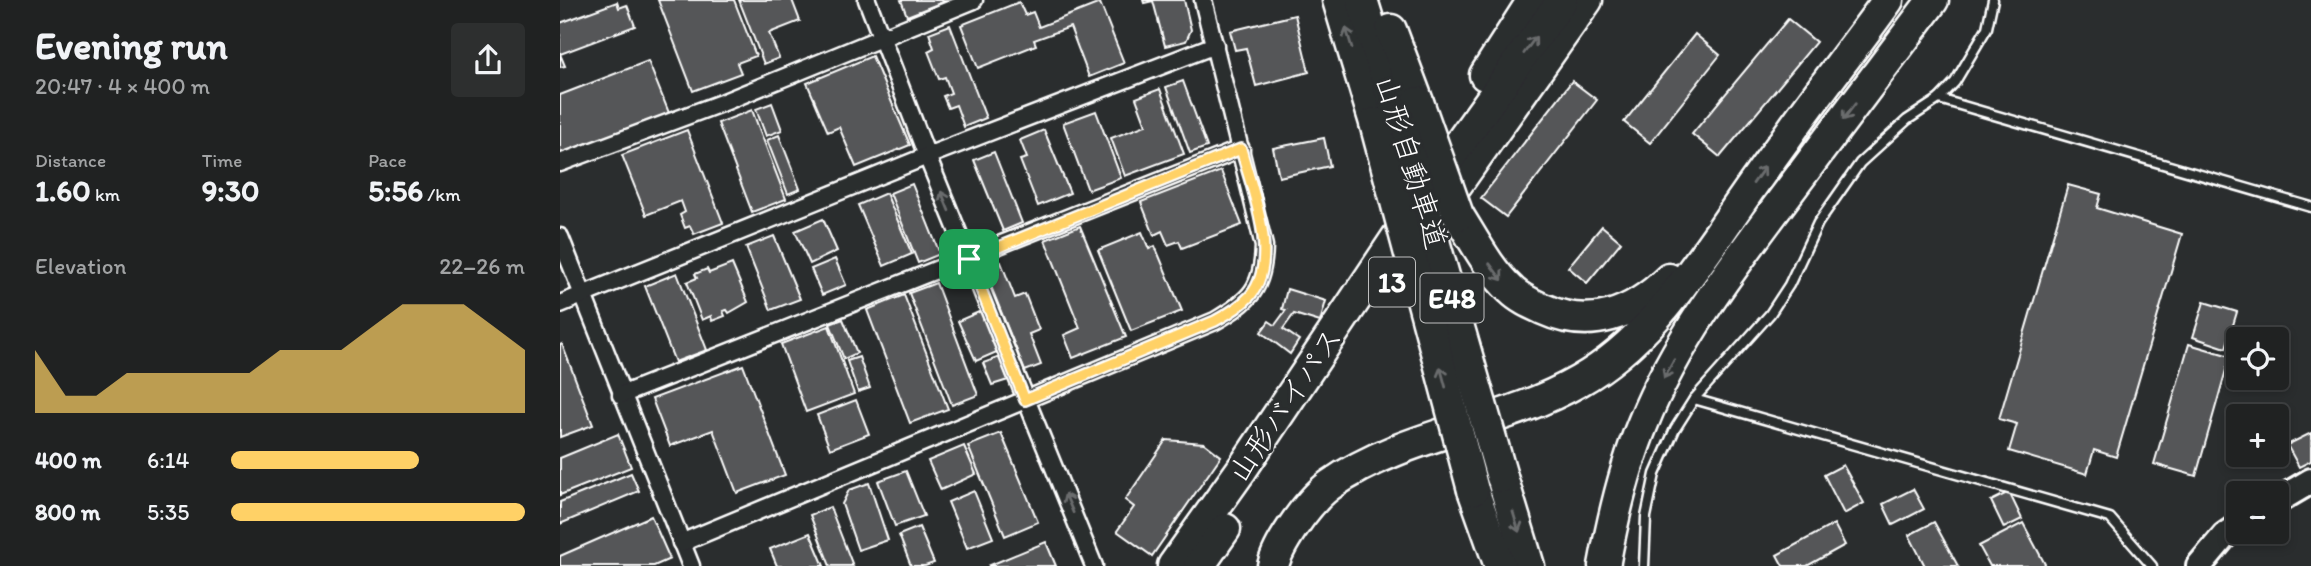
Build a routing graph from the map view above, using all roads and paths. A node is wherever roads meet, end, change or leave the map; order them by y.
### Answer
1 (867, 0) edge
2 (974, 0) edge
3 (1203, 0) edge
4 (1338, 0) edge
5 (1362, 0) edge
6 (1380, 0) edge
7 (1533, 0) edge
8 (1562, 0) edge
9 (1587, 0) edge
10 (1600, 0) edge
11 (1888, 0) edge
12 (1897, 0) edge
13 (1920, 0) edge
14 (1933, 0) edge
15 (1993, 0) edge
16 (881, 37) junction
17 (1215, 45) junction
18 (1853, 50) junction
19 (1890, 57) junction
20 (1939, 99) junction
21 (1398, 115) junction
22 (1475, 140) junction
23 (1241, 149) junction
24 (927, 156) junction
25 (560, 163) edge
26 (2311, 207) edge
27 (1728, 219) junction
28 (560, 237) edge
29 (969, 259) junction
30 (1730, 269) junction
31 (582, 296) junction
32 (560, 304) edge
33 (621, 396) junction
34 (1694, 399) junction
35 (1025, 400) junction
36 (2311, 481) edge
37 (2289, 494) edge
38 (1478, 504) junction
39 (2226, 534) edge
40 (681, 543) junction
41 (691, 566) edge
42 (1094, 566) edge
43 (1173, 566) edge
44 (1199, 566) edge
45 (1273, 566) edge
46 (1290, 566) edge
47 (1485, 566) edge
48 (1500, 566) edge
49 (1529, 566) edge
50 (1604, 566) edge
51 (1644, 566) edge
52 (2152, 566) edge
53 (2199, 566) edge

1 - 16 street
2 - 16 street
3 - 17 street
21 -> 4 highway, 山形自動車道 / E48
5 - 21 highway, 山形自動車道 / E48
6 - 21 highway
7 - 22 highway
22 -> 8 highway, 山形バイパス / 13
9 - 22 highway, 山形バイパス / 13
10 - 22 highway
11 - 18 highway
12 - 18 highway
13 - 19 highway
14 - 19 highway
15 - 20 lane
16 - 24 street
16 - 25 street
17 - 23 street
17 - 24 street
27 -> 18 highway
19 -> 30 highway
20 - 26 lane
20 - 34 lane
21 -> 27 highway, bridge
38 -> 21 highway, 山形自動車道 / E48, bridge
21 -> 49 highway, 山形自動車道 / E48, bridge
22 - 43 highway, 山形バイパス / 13
22 - 44 highway, 山形バイパス / 13
23 - 29 street
23 - 35 street
29 -> 24 street
24 - 31 street
27 - 45 highway
28 - 31 street
29 - 33 street
29 - 35 street
30 - 46 highway
30 -> 50 highway
31 - 32 street
31 - 33 street
33 - 40 street
34 - 51 lane
34 - 52 lane
35 - 40 street
42 -> 35 street
36 - 37 main road
38 - 47 highway
38 - 48 highway, 山形自動車道 / E48
39 - 53 main road
40 - 41 street

